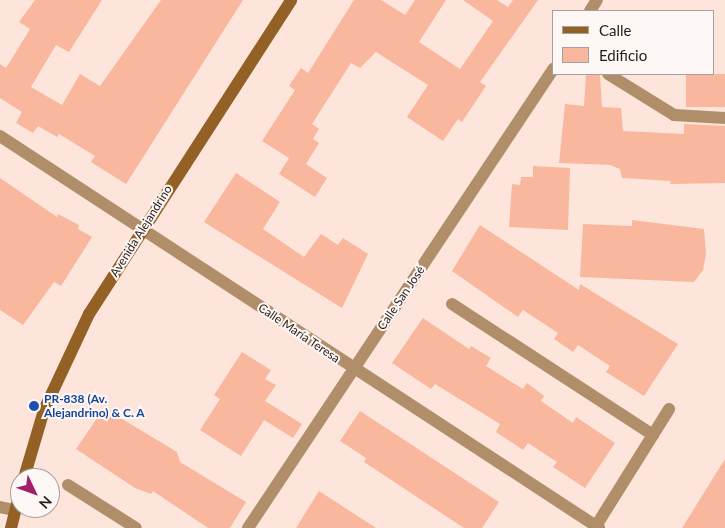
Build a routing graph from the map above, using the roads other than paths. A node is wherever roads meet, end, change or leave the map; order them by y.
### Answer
1 (291, 0) edge
2 (552, 71) edge
3 (610, 75) edge
4 (725, 118) edge
5 (0, 136) edge
6 (142, 228) junction
7 (452, 304) dead end
8 (353, 369) junction
9 (669, 409) dead end
10 (653, 435) junction
11 (27, 468) edge
12 (68, 484) dead end
13 (597, 527) edge
14 (136, 528) edge
15 (248, 528) edge

1 - 6 street, Avenida Alejandrino
2 - 8 street, Calle San José
3 - 4 street
5 - 6 street, Calle María Teresa
6 - 8 street, Calle María Teresa
6 - 11 street, Avenida Alejandrino
7 - 10 street
8 - 13 street, Calle María Teresa
8 - 15 street, Calle San José
9 - 10 street
10 - 13 street
12 - 14 street

